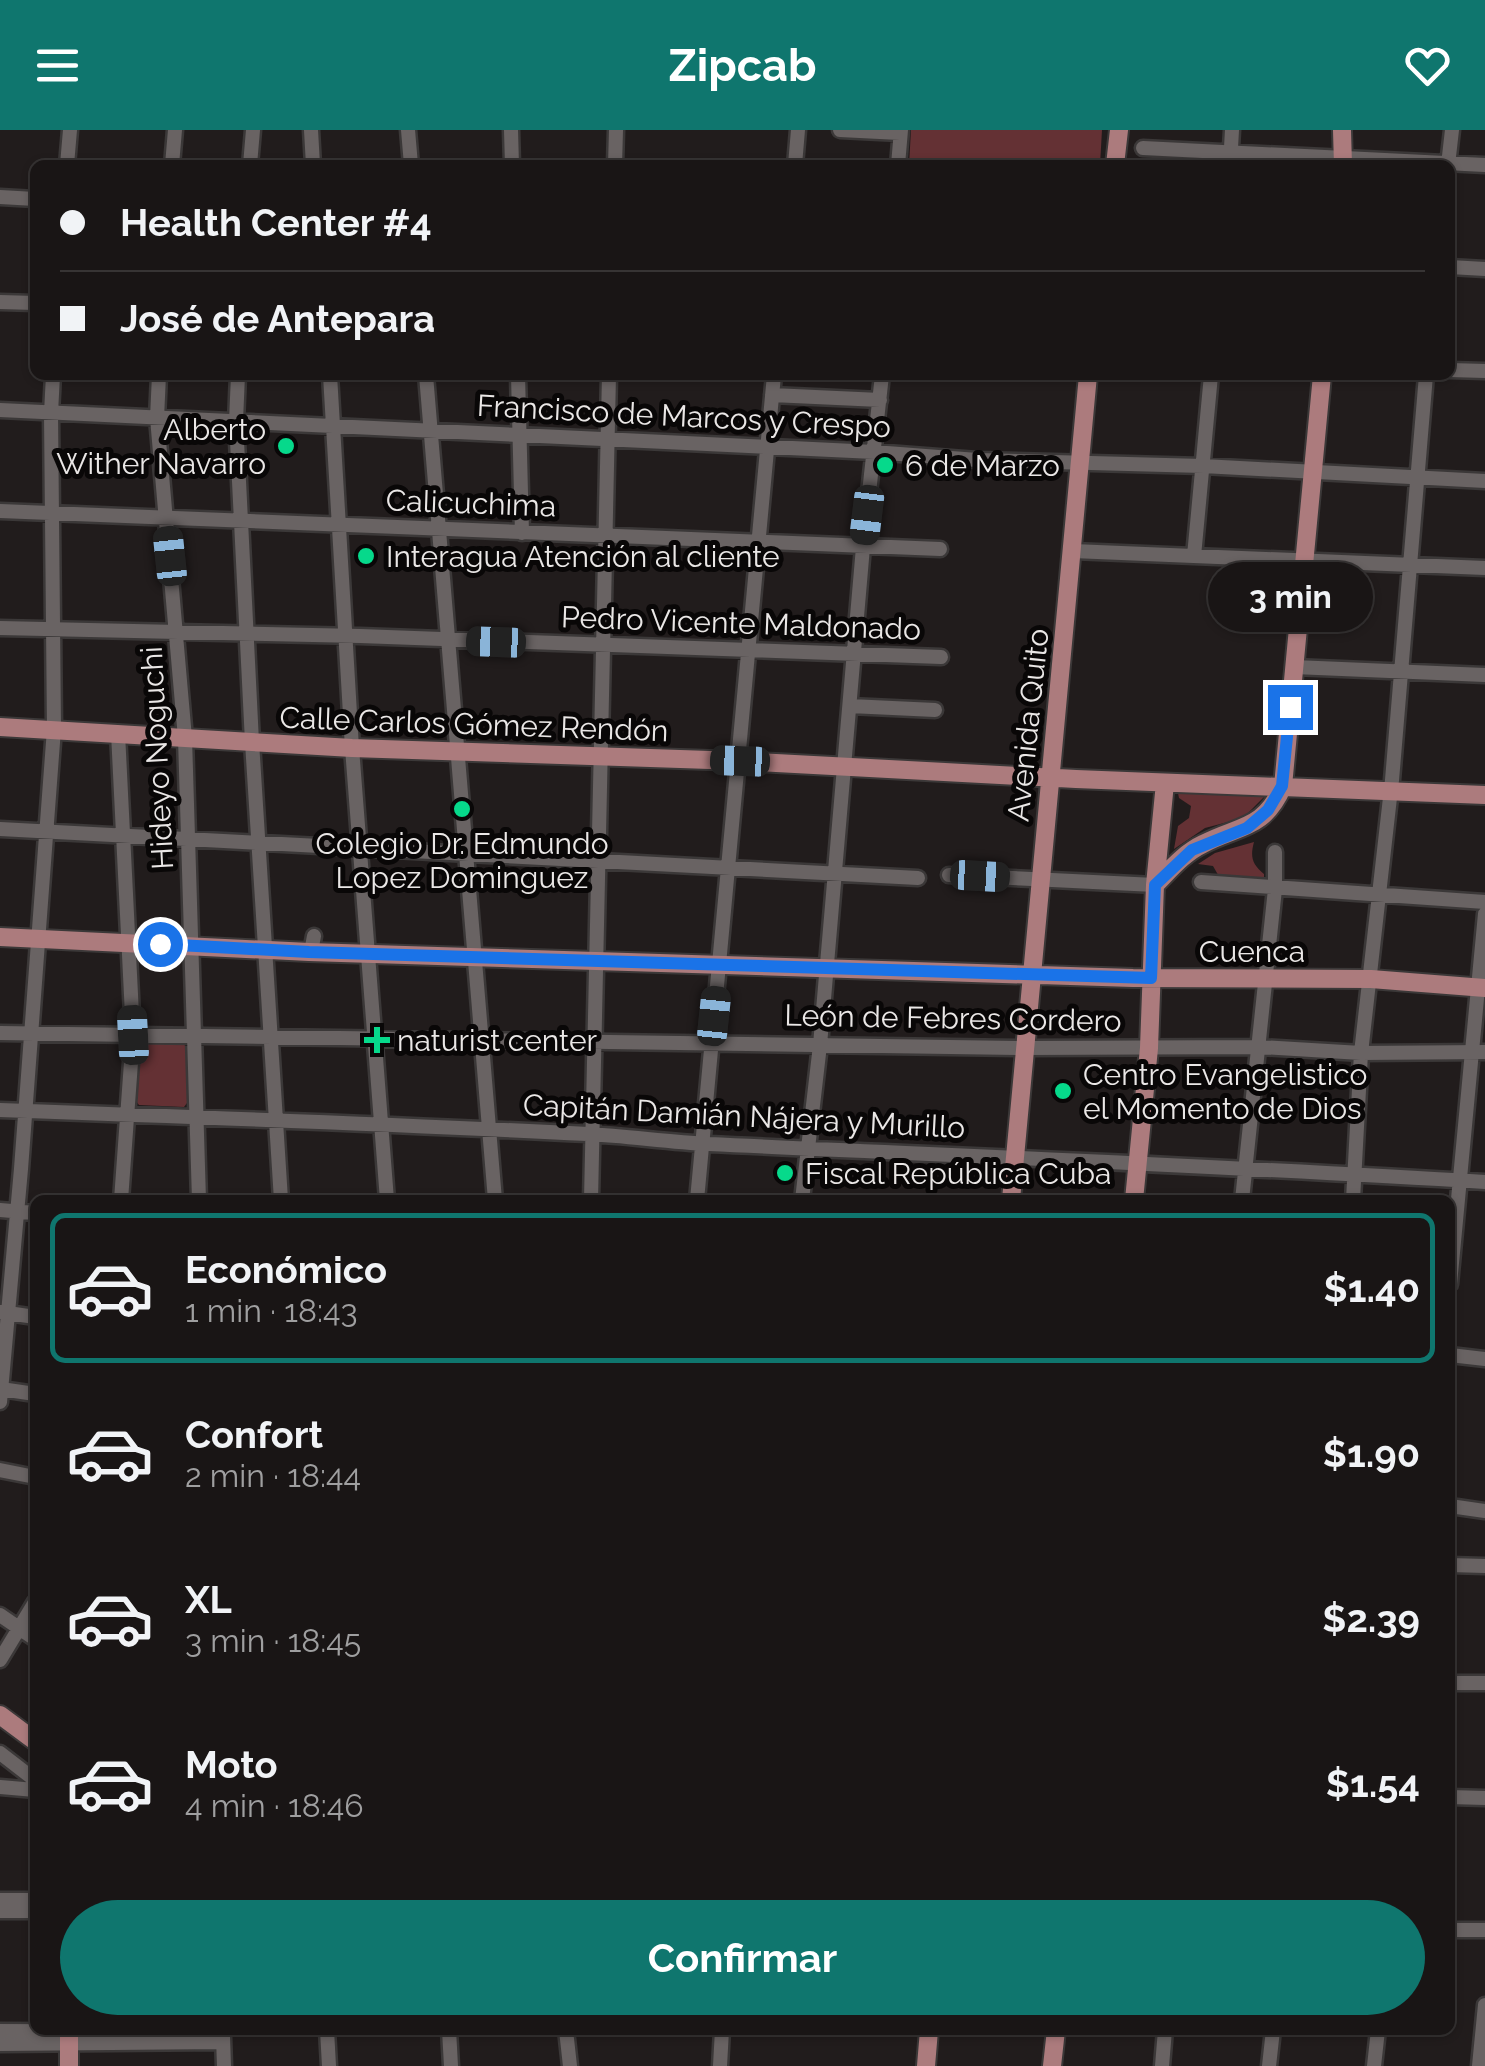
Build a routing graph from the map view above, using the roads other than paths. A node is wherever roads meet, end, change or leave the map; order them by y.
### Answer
1 (70, 130) edge
2 (175, 130) edge
3 (253, 130) edge
4 (311, 130) edge
5 (408, 130) edge
6 (511, 130) edge
7 (616, 130) edge
8 (798, 130) edge
9 (840, 130) edge
10 (1119, 130) edge
11 (1232, 130) edge
12 (1452, 130) edge
13 (901, 132) edge
14 (1345, 145) edge
15 (1144, 148) dead end
16 (1230, 159) edge
17 (67, 160) edge
18 (172, 160) edge
19 (250, 160) edge
20 (313, 160) edge
21 (410, 160) edge
22 (512, 160) edge
23 (615, 160) edge
24 (795, 160) edge
25 (898, 160) edge
26 (1116, 160) edge
27 (1426, 160) edge
28 (1448, 160) edge
29 (1455, 164) edge
30 (1485, 166) edge
31 (0, 197) edge
32 (30, 199) edge
33 (1455, 267) edge
34 (1485, 269) edge
35 (0, 302) edge
36 (30, 303) edge
37 (1455, 370) edge
38 (1485, 372) edge
39 (54, 380) edge
40 (159, 380) edge
41 (238, 380) edge
42 (330, 380) edge
43 (426, 380) edge
44 (518, 380) edge
45 (609, 380) edge
46 (774, 380) edge
47 (882, 380) edge
48 (1088, 380) edge
49 (1211, 380) edge
50 (1321, 380) edge
51 (1426, 380) edge
52 (772, 395) junction
53 (880, 400) junction
54 (0, 410) edge
55 (51, 413) junction
56 (157, 418) junction
57 (236, 422) junction
58 (332, 427) junction
59 (430, 432) junction
60 (519, 436) junction
61 (607, 441) junction
62 (767, 449) junction
63 (874, 452) junction
64 (1080, 461) junction
65 (1202, 466) junction
66 (1312, 473) junction
67 (1417, 477) junction
68 (1485, 481) edge
69 (0, 511) edge
70 (54, 513) junction
71 (166, 518) junction
72 (242, 521) junction
73 (339, 525) junction
74 (439, 529) junction
75 (522, 533) junction
76 (605, 536) junction
77 (760, 542) junction
78 (863, 547) junction
79 (940, 549) dead end
80 (1072, 552) junction
81 (1194, 556) junction
82 (1304, 561) junction
83 (1408, 564) junction
84 (1485, 568) edge
85 (0, 628) edge
86 (56, 629) junction
87 (178, 631) junction
88 (246, 633) junction
89 (345, 636) junction
90 (447, 640) junction
91 (602, 646) junction
92 (749, 650) junction
93 (854, 652) junction
94 (941, 657) dead end
95 (1294, 667) junction
96 (1402, 672) junction
97 (1485, 676) edge
98 (850, 706) junction
99 (935, 710) dead end
100 (0, 727) edge
101 (54, 730) junction
102 (118, 734) junction
103 (185, 738) junction
104 (252, 742) junction
105 (352, 748) junction
106 (457, 752) junction
107 (600, 757) junction
108 (740, 761) junction
109 (844, 767) junction
110 (1050, 778) junction
111 (1165, 783) junction
112 (1282, 786) junction
113 (1391, 790) junction
114 (1485, 794) edge
115 (0, 829) edge
116 (47, 831) junction
117 (124, 835) junction
118 (189, 839) junction
119 (260, 842) junction
120 (359, 848) junction
121 (1275, 852) dead end
122 (465, 853) junction
123 (598, 860) junction
124 (728, 867) junction
125 (834, 872) junction
126 (949, 874) dead end
127 (918, 878) dead end
128 (1040, 880) junction
129 (1201, 882) dead end
130 (1155, 885) junction
131 (1275, 888) junction
132 (1377, 895) junction
133 (1485, 902) edge
134 (1485, 914) edge
135 (0, 937) edge
136 (38, 938) junction
137 (128, 942) junction
138 (192, 946) junction
139 (265, 949) junction
140 (367, 952) junction
141 (475, 955) junction
142 (596, 960) junction
143 (719, 962) junction
144 (828, 966) junction
145 (1032, 973) junction
146 (1151, 978) junction
147 (1266, 979) junction
148 (1371, 979) junction
149 (1482, 988) edge
150 (0, 1033) edge
151 (32, 1033) junction
152 (133, 1035) junction
153 (195, 1036) junction
154 (272, 1037) junction
155 (374, 1038) junction
156 (482, 1040) junction
157 (594, 1042) junction
158 (711, 1043) junction
159 (820, 1045) junction
160 (1260, 1047) junction
161 (1025, 1048) junction
162 (1149, 1048) junction
163 (1479, 1052) edge
164 (1361, 1053) junction
165 (0, 1110) edge
166 (25, 1111) junction
167 (128, 1113) junction
168 (198, 1115) junction
169 (276, 1120) junction
170 (382, 1124) junction
171 (491, 1130) junction
172 (594, 1134) junction
173 (702, 1144) junction
174 (806, 1148) junction
175 (1015, 1158) junction
176 (1138, 1164) junction
177 (1246, 1167) junction
178 (1356, 1177) junction
179 (1461, 1180) junction
180 (1485, 1182) edge
181 (121, 1195) edge
182 (199, 1195) edge
183 (280, 1195) edge
184 (387, 1195) edge
185 (495, 1195) edge
186 (591, 1195) edge
187 (697, 1195) edge
188 (802, 1195) edge
189 (1011, 1195) edge
190 (1135, 1195) edge
191 (1243, 1195) edge
192 (1354, 1195) edge
193 (0, 1210) edge
194 (17, 1211) junction
195 (30, 1212) edge
196 (1455, 1237) edge
197 (4, 1312) edge
198 (30, 1315) edge
199 (1455, 1355) edge
200 (1485, 1359) edge
201 (1, 1389) edge
202 (30, 1393) edge
203 (0, 1402) edge
204 (0, 1470) edge
205 (30, 1476) edge
206 (1455, 1507) edge
207 (1485, 1511) edge
208 (1455, 1566) edge
209 (1485, 1566) edge
210 (30, 1610) edge
211 (0, 1614) edge
212 (19, 1628) junction
213 (30, 1636) edge
214 (0, 1660) edge
215 (1455, 1683) edge
216 (1485, 1683) edge
217 (0, 1716) edge
218 (30, 1737) edge
219 (0, 1754) edge
220 (30, 1776) edge
221 (0, 1787) edge
222 (30, 1790) edge
223 (1455, 1797) edge
224 (1485, 1798) edge
225 (0, 1900) edge
226 (30, 1900) edge
227 (0, 1911) edge
228 (30, 1911) edge
229 (1455, 1930) edge
230 (1485, 1930) edge
231 (1485, 2005) edge
232 (0, 2031) edge
233 (30, 2033) edge
234 (74, 2035) edge
235 (223, 2035) edge
236 (327, 2035) edge
237 (449, 2035) edge
238 (567, 2035) edge
239 (722, 2035) edge
240 (929, 2035) edge
241 (1055, 2035) edge
242 (1165, 2035) edge
243 (1272, 2035) edge
244 (1377, 2035) edge
245 (0, 2044) edge
246 (70, 2066) edge
247 (80, 2066) edge
248 (224, 2066) edge
249 (329, 2066) edge
250 (452, 2066) edge
251 (570, 2066) edge
252 (720, 2066) edge
253 (926, 2066) edge
254 (1052, 2066) edge
255 (1162, 2066) edge
256 (1269, 2066) edge
257 (1374, 2066) edge
258 (1480, 2066) edge

1 - 17 street
2 - 18 street
3 - 19 street
4 - 20 street
5 - 21 street
6 - 22 street
7 - 23 street
8 - 24 street
9 - 13 street
10 - 26 main road
11 - 16 street
12 - 28 street
13 - 25 street
14 - 16 street
14 - 27 street
15 - 16 street
29 - 30 street
31 - 32 street
33 - 34 street
35 - 36 street
37 - 38 street
39 - 55 street
40 - 56 street, Hideyo Noguchi
41 - 57 street
42 - 58 street
43 - 59 street
44 - 60 street
45 - 61 street
46 - 52 street
47 - 53 street
48 - 64 main road, Avenida Quito
49 - 65 street
50 - 66 main road
51 - 67 street
52 - 53 street
52 - 62 street
53 - 63 street
54 - 55 street, Francisco de Marcos y Crespo
55 - 56 street, Francisco de Marcos y Crespo
55 - 70 street
56 - 57 street, Francisco de Marcos y Crespo
56 - 71 street, Hideyo Noguchi
57 - 58 street, Francisco de Marcos y Crespo
57 - 72 street
58 - 59 street, Francisco de Marcos y Crespo
58 - 73 street
59 - 60 street, Francisco de Marcos y Crespo
59 - 74 street
60 - 61 street, Francisco de Marcos y Crespo
60 - 75 street
61 - 62 street, Francisco de Marcos y Crespo
61 - 76 street
62 - 63 street, Francisco de Marcos y Crespo
62 - 77 street
63 - 64 street, Francisco de Marcos y Crespo
63 - 78 street
64 - 65 street, Francisco de Marcos y Crespo
64 - 80 main road, Avenida Quito
65 - 66 street, Francisco de Marcos y Crespo
65 - 81 street
66 - 67 street, Francisco de Marcos y Crespo
66 - 82 main road
67 - 68 street, Francisco de Marcos y Crespo
67 - 83 street
69 - 70 street, Calicuchima
70 - 71 street, Calicuchima
70 - 86 street
71 - 72 street, Calicuchima
71 - 87 street, Hideyo Noguchi
72 - 73 street, Calicuchima
72 - 88 street
73 - 74 street, Calicuchima
73 - 89 street
74 - 75 street, Calicuchima
74 - 90 street
75 - 76 street, Calicuchima
76 - 77 street, Calicuchima
76 - 91 street
77 - 78 street, Calicuchima
77 - 92 street
78 - 79 street, Calicuchima
78 - 93 street
80 - 81 street
80 - 110 main road, Avenida Quito
81 - 82 street
82 - 83 street
82 - 95 main road
83 - 84 street
83 - 96 street
85 - 86 street, Pedro Vicente Maldonado
86 - 87 street, Pedro Vicente Maldonado
86 - 101 street
87 - 88 street, Pedro Vicente Maldonado
87 - 103 street, Hideyo Noguchi
88 - 89 street, Pedro Vicente Maldonado
88 - 104 street
89 - 90 street, Pedro Vicente Maldonado
89 - 105 street
90 - 91 street, Pedro Vicente Maldonado
90 - 106 street
91 - 92 street, Pedro Vicente Maldonado
91 - 107 street
92 - 93 street, Pedro Vicente Maldonado
92 - 108 street
93 - 94 street, Pedro Vicente Maldonado
93 - 98 street
95 - 96 street
95 - 112 main road
96 - 97 street
96 - 113 street
98 - 99 street
98 - 109 street
100 - 101 main road, Calle Carlos Gómez Rendón
101 - 102 main road, Calle Carlos Gómez Rendón
101 - 116 street
102 - 103 main road, Calle Carlos Gómez Rendón
102 - 117 street
103 - 104 main road, Calle Carlos Gómez Rendón
103 - 118 street, Hideyo Noguchi
104 - 105 main road, Calle Carlos Gómez Rendón
104 - 119 street
105 - 106 main road, Calle Carlos Gómez Rendón
105 - 120 street
106 - 107 main road, Calle Carlos Gómez Rendón
106 - 122 street
107 - 108 main road, Calle Carlos Gómez Rendón
107 - 123 street
108 - 109 main road, Calle Carlos Gómez Rendón
108 - 124 street
109 - 110 main road, Calle Carlos Gómez Rendón
109 - 125 street
110 - 111 main road, Calle Carlos Gómez Rendón
110 - 128 main road, Avenida Quito
111 - 112 main road, Calle Carlos Gómez Rendón
111 - 130 main road
112 - 113 main road, Calle Carlos Gómez Rendón
112 - 130 main road
113 - 114 main road, Calle Carlos Gómez Rendón
113 - 132 street
115 - 116 street
116 - 117 street
116 - 136 street
117 - 118 street
117 - 137 street
118 - 119 street
118 - 138 street, Hideyo Noguchi
119 - 120 street
119 - 139 street
120 - 122 street
120 - 140 street
121 - 131 street
122 - 123 street
122 - 141 street
123 - 124 street
123 - 142 street
124 - 125 street
124 - 143 street
125 - 127 street
125 - 144 street
126 - 128 street
128 - 130 street
128 - 145 main road, Avenida Quito
129 - 131 street
130 - 146 main road
131 - 132 street
131 - 147 street
132 - 133 street
132 - 148 street
134 - 149 street
135 - 136 main road, Cuenca
136 - 137 main road, Cuenca
136 - 151 street
137 - 138 main road, Cuenca
137 - 152 street
138 - 139 main road, Cuenca
138 - 153 street, Hideyo Noguchi
139 - 140 main road, Cuenca
139 - 154 street
140 - 141 main road, Cuenca
140 - 155 street
141 - 142 main road, Cuenca
141 - 156 street
142 - 143 main road, Cuenca
142 - 157 street
143 - 144 main road, Cuenca
143 - 158 street
144 - 145 main road, Cuenca
144 - 159 street
145 - 146 main road, Cuenca
145 - 161 main road, Avenida Quito
146 - 147 main road, Cuenca
146 - 162 main road
147 - 148 main road, Cuenca
147 - 160 street
148 - 149 main road, Cuenca
148 - 164 street
149 - 163 street
150 - 151 street, León de Febres Cordero
151 - 152 street, León de Febres Cordero
151 - 166 street
152 - 153 street, León de Febres Cordero
152 - 167 street
153 - 154 street, León de Febres Cordero
153 - 168 street, Hideyo Noguchi
154 - 155 street, León de Febres Cordero
154 - 169 street
155 - 156 street, León de Febres Cordero
155 - 170 street
156 - 157 street, León de Febres Cordero
156 - 171 street
157 - 158 street, León de Febres Cordero
157 - 172 street
158 - 159 street, León de Febres Cordero
158 - 173 street
159 - 161 street, León de Febres Cordero
159 - 174 street
160 - 162 street, León de Febres Cordero
160 - 164 street, León de Febres Cordero
160 - 177 street
161 - 162 street, León de Febres Cordero
161 - 175 main road, Avenida Quito
162 - 176 main road
163 - 164 street, León de Febres Cordero
163 - 179 street
164 - 178 street
165 - 166 street, Capitán Damián Nájera y Murillo
166 - 167 street, Capitán Damián Nájera y Murillo
166 - 194 street
167 - 168 street, Capitán Damián Nájera y Murillo
167 - 181 street
168 - 169 street, Capitán Damián Nájera y Murillo
168 - 182 street, Hideyo Noguchi
169 - 170 street, Capitán Damián Nájera y Murillo
169 - 183 street
170 - 171 street, Capitán Damián Nájera y Murillo
170 - 184 street
171 - 172 street, Capitán Damián Nájera y Murillo
171 - 185 street
172 - 173 street, Capitán Damián Nájera y Murillo
172 - 186 street
173 - 174 street, Capitán Damián Nájera y Murillo
173 - 187 street
174 - 175 street, Capitán Damián Nájera y Murillo
174 - 188 street
175 - 176 street, Capitán Damián Nájera y Murillo
175 - 189 main road, Avenida Quito
176 - 177 street, Capitán Damián Nájera y Murillo
176 - 190 main road
177 - 178 street, Capitán Damián Nájera y Murillo
177 - 191 street
178 - 179 street, Capitán Damián Nájera y Murillo
178 - 192 street
179 - 180 street, Capitán Damián Nájera y Murillo
179 - 196 street
193 - 194 street
194 - 195 street
194 - 197 street
197 - 198 street
197 - 201 street
199 - 200 street
201 - 202 street
201 - 203 street
204 - 205 street
206 - 207 street
208 - 209 street
210 - 212 street
211 - 212 street
212 - 213 street
212 - 214 street
215 - 216 street
217 - 218 main road
219 - 220 street
221 - 222 street
223 - 224 street
225 - 226 street
227 - 228 street
229 - 230 street
231 - 258 street
232 - 233 street
234 - 235 street
234 - 245 street
234 - 246 main road
234 - 247 main road
235 - 248 street
236 - 249 street
237 - 250 street
238 - 251 street
239 - 252 street
240 - 253 main road
241 - 254 main road
242 - 255 street
243 - 256 street
244 - 257 street

